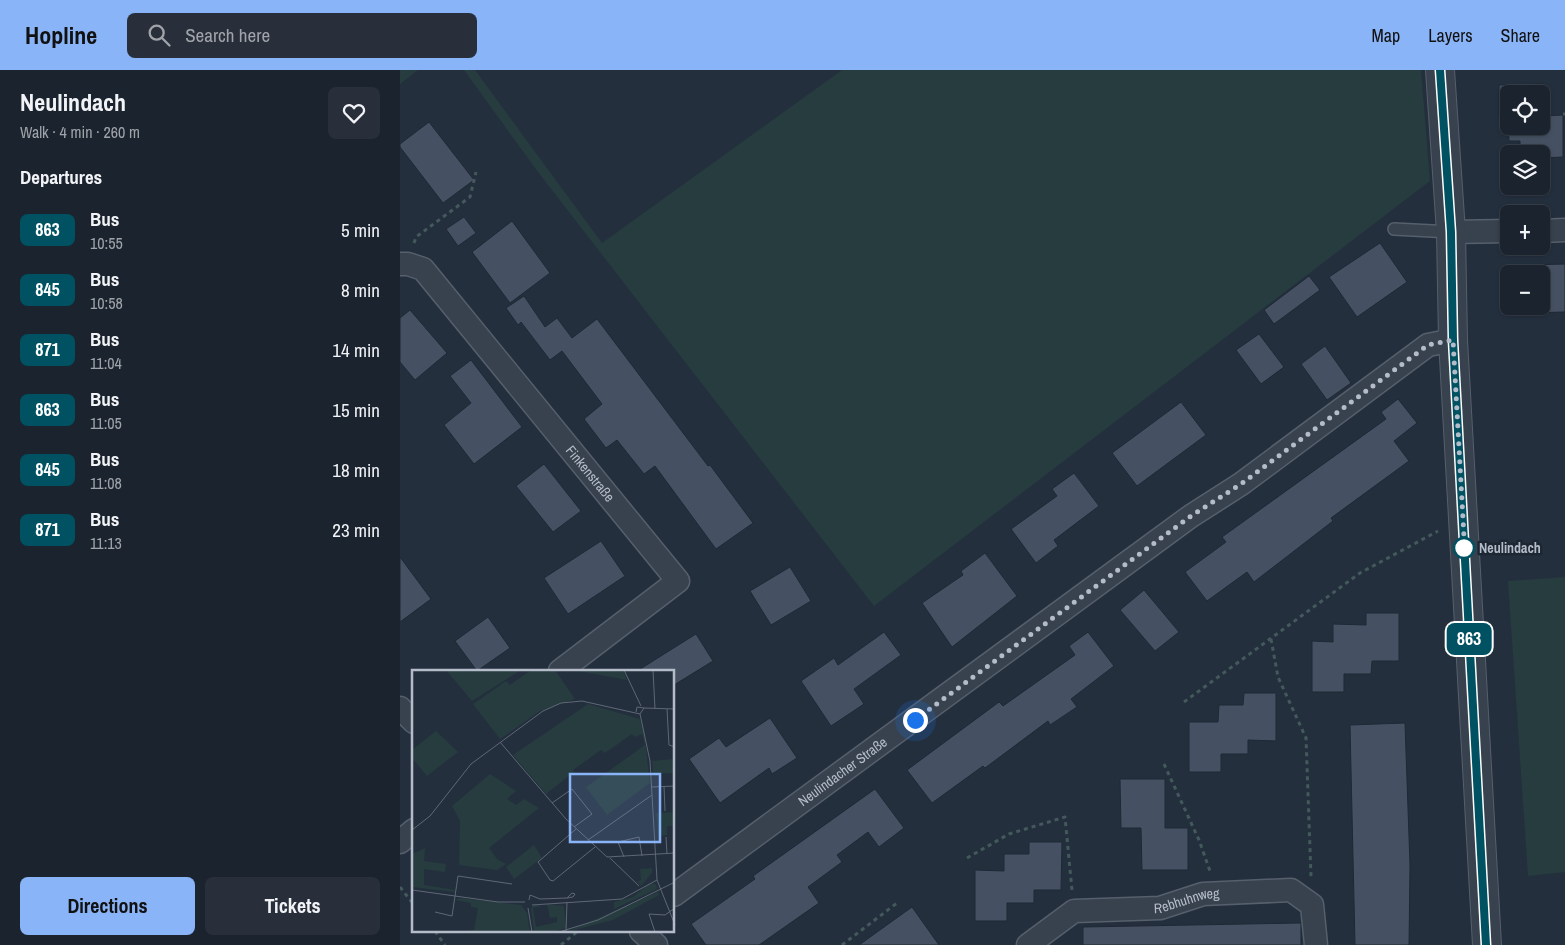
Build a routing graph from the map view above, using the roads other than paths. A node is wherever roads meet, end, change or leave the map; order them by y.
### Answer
1 (1440, 70) edge
2 (1394, 229) dead end
3 (1550, 230) edge
4 (1565, 230) edge
5 (1500, 231) edge
6 (1451, 232) junction
7 (404, 264) edge
8 (1453, 340) junction
9 (561, 670) edge
10 (400, 708) edge
11 (412, 720) edge
12 (412, 832) edge
13 (400, 842) edge
14 (675, 894) edge
15 (642, 932) edge
16 (656, 945) edge
17 (1028, 945) edge
18 (1316, 945) edge
19 (1486, 945) edge

1 - 6 street
2 - 6 lane
3 - 4 street
5 - 6 street
6 - 8 street
7 - 9 street, Finkenstraße
8 - 14 street, Neulindacher Straße
8 - 19 street
10 - 11 street
12 - 13 street
15 - 16 street
17 - 18 street, Rebhuhnweg

